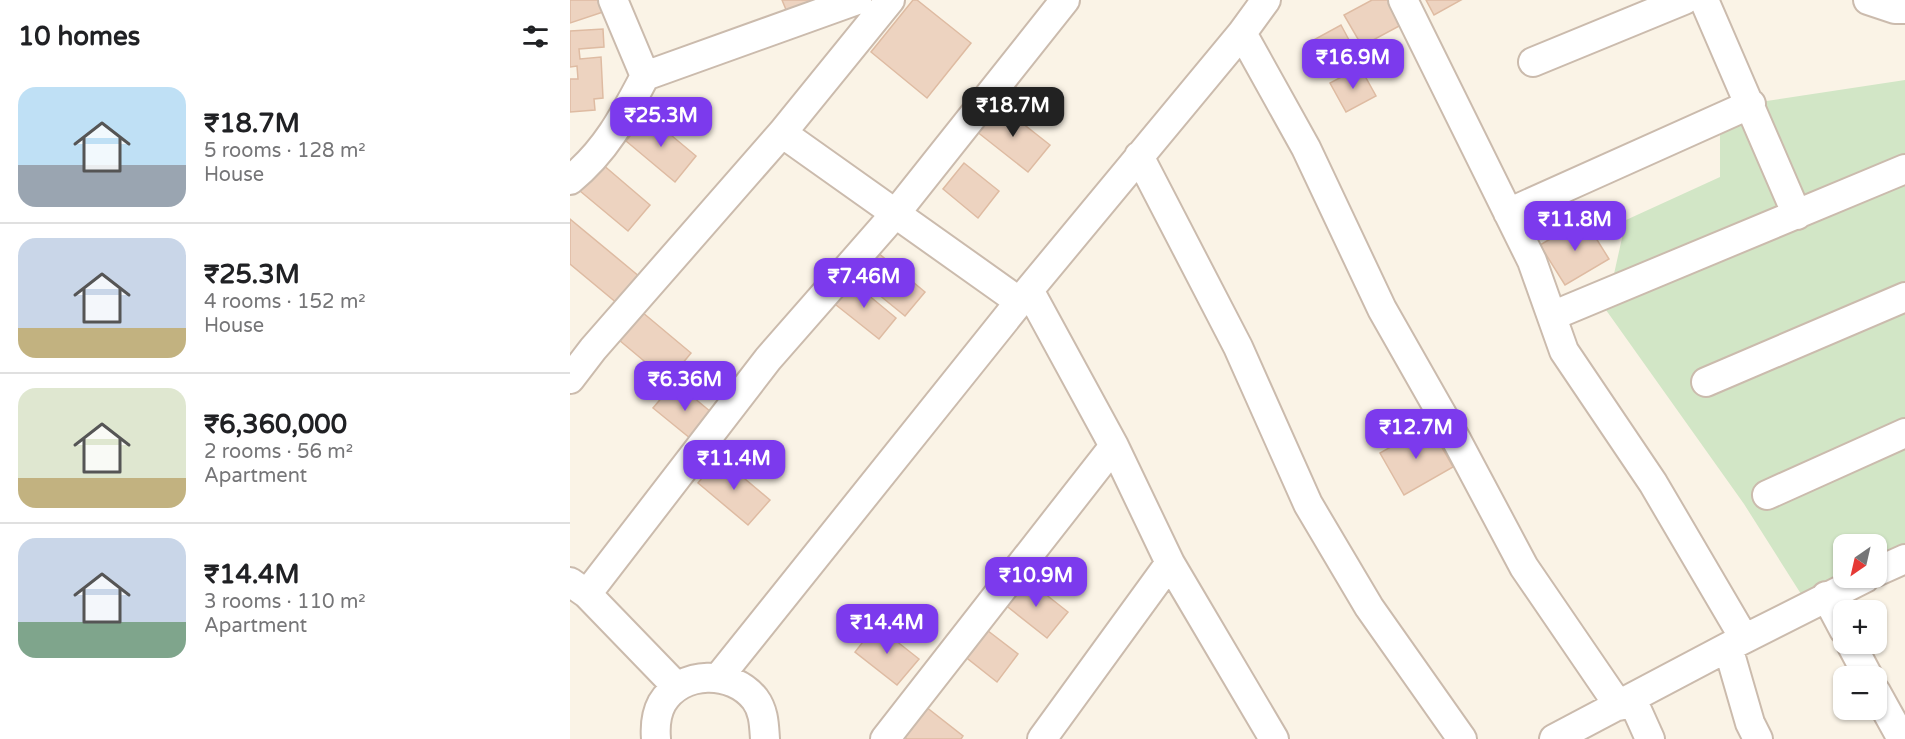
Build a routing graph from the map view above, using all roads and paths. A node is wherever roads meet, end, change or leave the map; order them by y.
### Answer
1 (613, 0) edge
2 (857, 0) edge
3 (890, 0) edge
4 (1065, 0) edge
5 (1266, 0) edge
6 (1403, 0) edge
7 (1684, 0) edge
8 (1704, 0) edge
9 (1242, 33) junction
10 (1533, 62) dead end
11 (645, 76) junction
12 (1751, 104) junction
13 (782, 133) junction
14 (1139, 156) junction
15 (1905, 170) edge
16 (570, 180) edge
17 (1508, 213) junction
18 (895, 214) junction
19 (1797, 215) junction
20 (1024, 296) junction
21 (1905, 297) edge
22 (1552, 316) junction
23 (570, 379) edge
24 (1706, 382) dead end
25 (1905, 433) edge
26 (1114, 446) junction
27 (1767, 495) dead end
28 (1905, 559) edge
29 (1170, 564) junction
30 (1887, 567) edge
31 (578, 588) edge
32 (1843, 588) edge
33 (1826, 596) junction
34 (1833, 609) edge
35 (1736, 643) junction
36 (719, 677) junction
37 (677, 687) junction
38 (1625, 702) junction
39 (1887, 712) edge
40 (656, 739) edge
41 (765, 739) edge
42 (885, 739) edge
43 (1042, 739) edge
44 (1274, 739) edge
45 (1462, 739) edge
46 (1554, 739) edge
47 (1650, 739) edge
48 (1758, 739) edge
49 (1902, 739) edge

1 - 11 street
2 - 11 street
3 - 13 street
4 - 18 street
5 - 9 street
6 - 17 street
7 - 10 street
8 - 12 street
9 - 14 street
9 - 38 street
11 - 16 street
12 - 17 street
12 - 19 street
13 - 18 street
13 - 23 street
14 - 20 street
14 - 45 street
15 - 19 street
17 - 22 street
18 - 20 street
18 - 31 street
19 - 22 street
20 - 26 street
20 - 36 street
21 - 24 street
22 - 35 street
25 - 27 street
26 - 29 street
26 - 42 street
28 - 30 street
29 - 43 street
29 - 44 street
31 - 37 street
32 - 33 street
33 - 34 street
33 - 35 street
35 - 38 street
35 - 48 street
36 - 37 street
36 - 41 street
37 - 40 street
38 - 46 street
38 - 47 street
39 - 49 street

